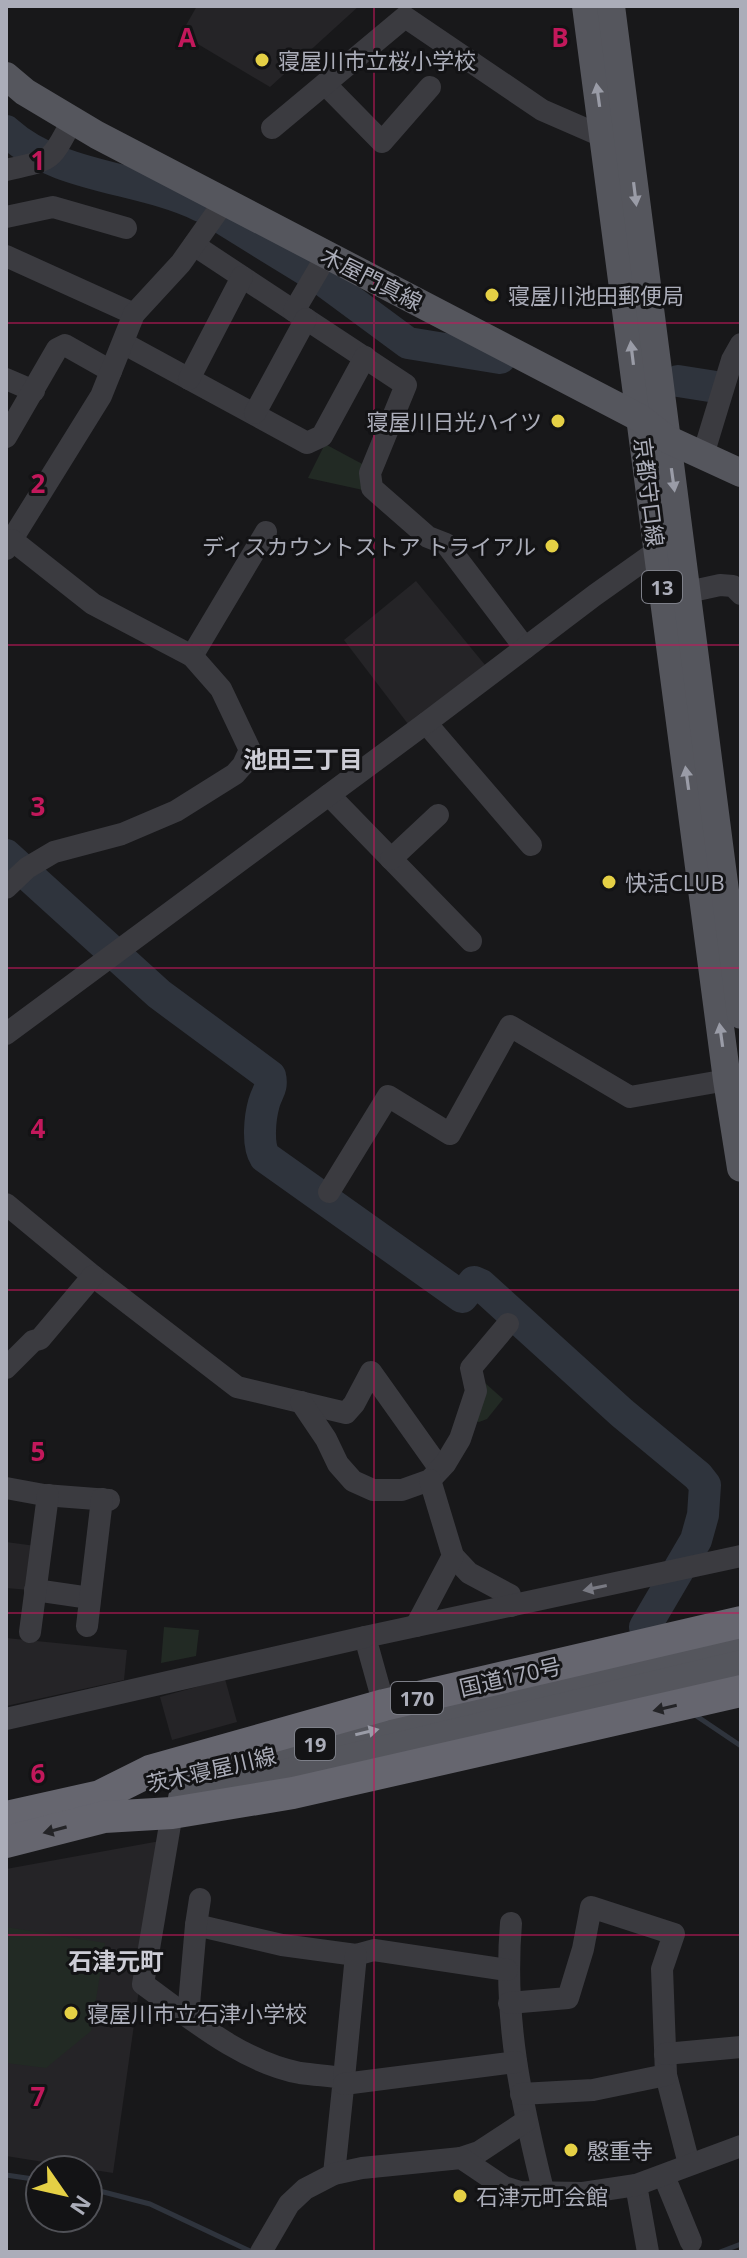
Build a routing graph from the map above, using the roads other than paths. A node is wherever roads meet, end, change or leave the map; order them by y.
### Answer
1 (586, 6) edge
2 (611, 6) edge
3 (6, 76) edge
4 (325, 84) junction
5 (430, 87) dead end
6 (72, 121) junction
7 (272, 128) dead end
8 (604, 137) junction
9 (6, 170) edge
10 (224, 202) junction
11 (6, 217) edge
12 (126, 228) dead end
13 (194, 245) junction
14 (6, 256) edge
15 (319, 267) junction
16 (242, 277) junction
17 (134, 314) junction
18 (300, 315) junction
19 (123, 343) junction
20 (741, 344) edge
21 (365, 357) junction
22 (111, 371) junction
23 (6, 379) edge
24 (189, 379) junction
25 (734, 383) edge
26 (34, 391) junction
27 (255, 413) junction
28 (640, 418) junction
29 (6, 437) edge
30 (667, 439) junction
31 (703, 455) junction
32 (741, 473) edge
33 (266, 532) dead end
34 (9, 545) edge
35 (657, 551) junction
36 (688, 592) junction
37 (741, 594) edge
38 (525, 648) junction
39 (192, 656) junction
40 (426, 723) junction
41 (329, 795) junction
42 (438, 815) dead end
43 (531, 845) dead end
44 (391, 859) junction
45 (18, 877) edge
46 (471, 941) dead end
47 (741, 1015) edge
48 (6, 1034) edge
49 (727, 1080) junction
50 (741, 1168) edge
51 (329, 1192) dead end
52 (6, 1204) edge
53 (93, 1276) junction
54 (508, 1324) dead end
55 (6, 1368) edge
56 (301, 1402) junction
57 (435, 1475) junction
58 (6, 1488) edge
59 (48, 1495) junction
60 (453, 1556) junction
61 (741, 1556) edge
62 (35, 1590) junction
63 (90, 1598) junction
64 (511, 1606) junction
65 (741, 1622) edge
66 (87, 1626) dead end
67 (416, 1626) junction
68 (30, 1632) dead end
69 (365, 1637) junction
70 (741, 1642) edge
71 (741, 1664) edge
72 (741, 1691) edge
73 (530, 1703) junction
74 (384, 1705) junction
75 (6, 1719) edge
76 (102, 1806) junction
77 (172, 1813) junction
78 (6, 1817) edge
79 (6, 1842) edge
80 (200, 1899) dead end
81 (511, 1923) dead end
82 (196, 1925) junction
83 (356, 1955) junction
84 (507, 1970) junction
85 (509, 2003) junction
86 (188, 2016) junction
87 (741, 2047) edge
88 (516, 2062) junction
89 (665, 2065) junction
90 (344, 2081) junction
91 (521, 2094) junction
92 (526, 2121) junction
93 (741, 2146) edge
94 (461, 2158) junction
95 (689, 2164) junction
96 (334, 2174) junction
97 (664, 2176) junction
98 (636, 2185) junction
99 (544, 2194) junction
100 (691, 2242) dead end
101 (262, 2250) edge
102 (648, 2252) edge

8 -> 1 main road, 京都守口線 / 13
2 -> 30 main road, 京都守口線 / 13
3 - 6 main road, 木屋門真線
4 - 5 street
4 - 7 street
4 - 8 street
6 - 9 street
6 - 10 main road, 木屋門真線
28 -> 8 main road, 京都守口線 / 13
10 - 13 street
10 - 15 main road, 木屋門真線
11 - 12 street
13 - 16 street
13 - 17 street
14 - 17 street
15 - 18 street
15 - 28 main road, 木屋門真線
16 - 18 street
16 - 24 street
17 - 19 street
18 - 21 street
18 - 27 street
19 - 22 street
19 - 24 street
20 - 25 street
21 - 27 street
21 - 38 street
22 - 26 street
22 - 34 street
23 - 26 street
24 - 27 street
25 - 31 street
26 - 29 street
28 - 30 main road, 木屋門真線
28 - 35 main road, 京都守口線 / 13
30 - 31 main road, 木屋門真線
30 -> 36 main road, 京都守口線 / 13
31 - 32 main road, 木屋門真線
33 - 39 street
34 - 39 street
35 - 38 street
49 -> 35 main road, 京都守口線 / 13
36 - 37 street
36 - 47 main road, 京都守口線 / 13
38 - 40 street
39 - 45 street
40 - 41 street
40 - 43 street
41 - 44 street
41 - 48 street
42 - 44 street
44 - 46 street
49 - 50 main road, 京都守口線 / 13
49 - 51 street
52 - 53 street
53 - 55 street
53 - 56 street
54 - 57 street
56 - 57 street
56 - 57 street
57 - 60 street
58 - 59 street
59 - 62 street
59 - 63 street
60 - 64 street
60 - 67 street
61 -> 64 street
62 - 63 street
62 - 68 street
63 - 66 street
64 - 67 street
65 - 74 highway, 国道170号 / 170
67 - 69 street
69 - 74 street
69 - 75 street
70 - 73 main road, 茨木寝屋川線 / 19
71 - 73 main road, 茨木寝屋川線 / 19
72 -> 77 highway, 国道170号 / 170
73 - 76 main road, 茨木寝屋川線 / 19
76 -> 74 highway, 国道170号 / 170
76 - 77 highway, 国道170号 / 170
76 - 78 highway, 国道170号 / 170
76 -> 79 highway, 国道170号 / 170
77 - 86 street
80 - 82 street
81 - 84 street
82 - 83 street
82 - 86 street
83 - 84 street
83 - 90 street
84 - 85 street
85 - 88 street
85 - 89 street
86 - 90 street
87 - 89 street
88 - 90 street
88 - 91 street
89 - 91 street
89 - 95 street
90 - 96 street
91 - 92 street
92 - 94 street
92 - 99 street
93 - 95 street
94 - 96 street
94 - 99 street
95 - 97 street
96 - 101 street
97 - 98 street
97 - 100 street
98 - 99 street
98 - 102 street

